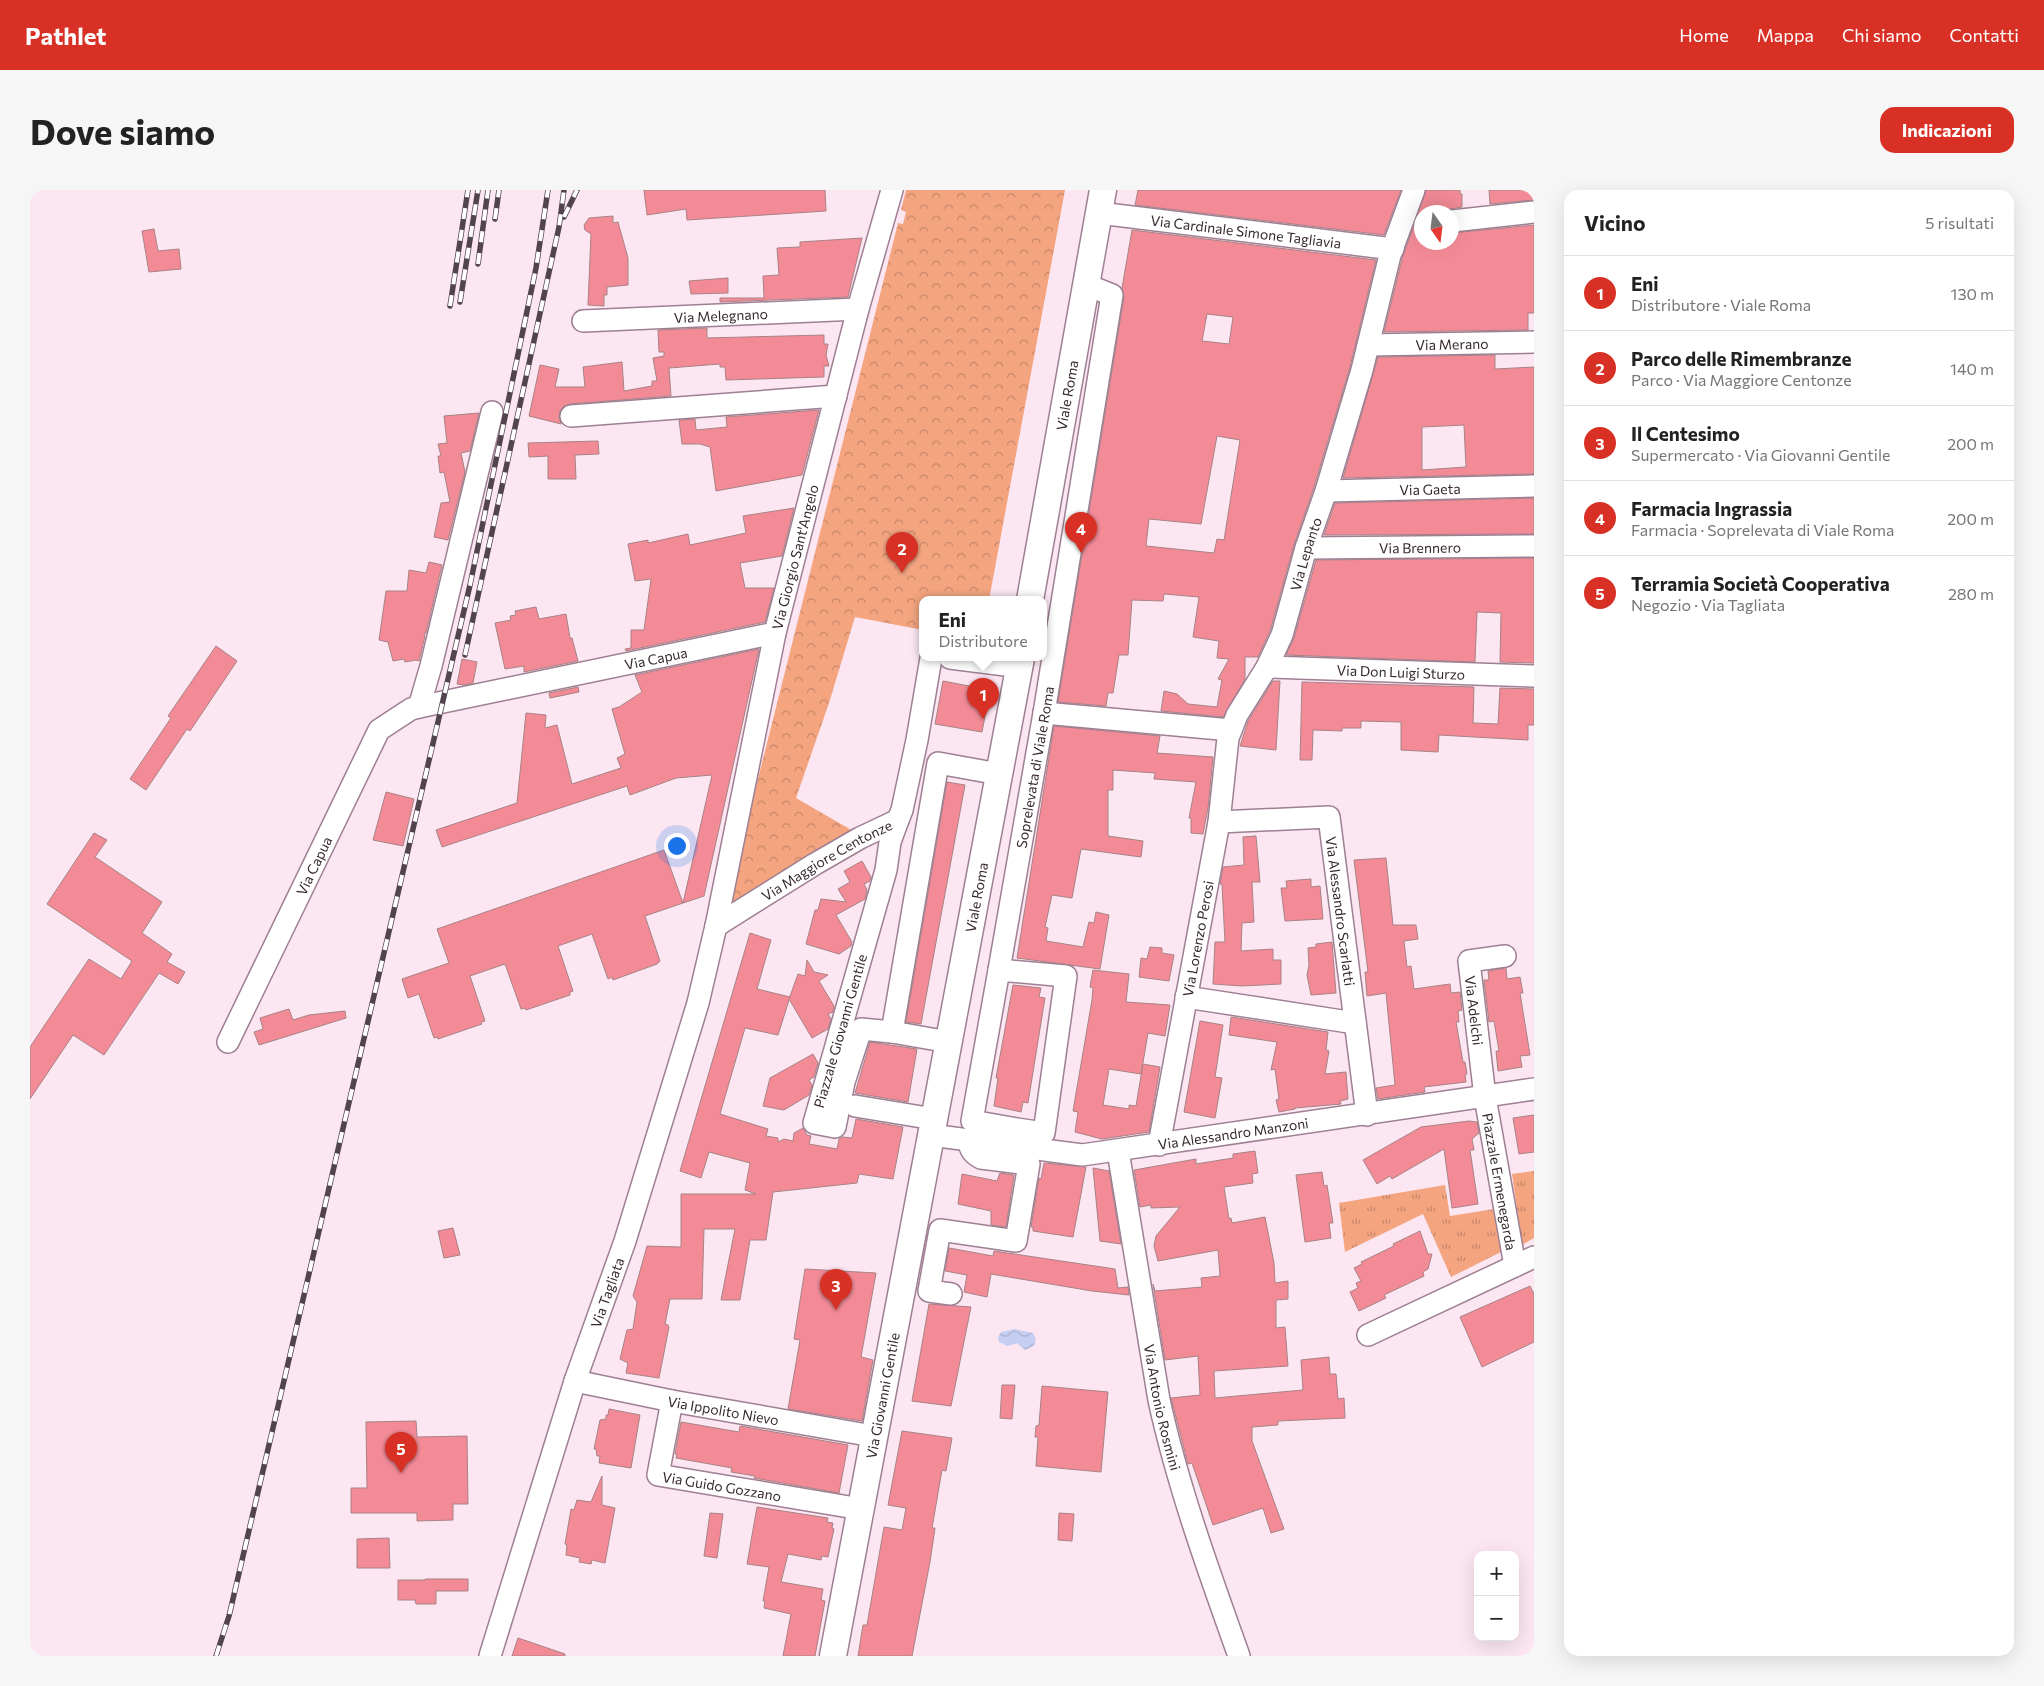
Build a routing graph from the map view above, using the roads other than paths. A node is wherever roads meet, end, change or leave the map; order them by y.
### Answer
1 (892, 190) edge
2 (1414, 190) edge
3 (1101, 202) edge
4 (1534, 212) edge
5 (1459, 220) edge
6 (1411, 226) edge
7 (1393, 249) junction
8 (1087, 285) junction
9 (858, 309) junction
10 (583, 322) dead end
11 (1534, 342) edge
12 (1368, 345) junction
13 (836, 396) junction
14 (492, 412) dead end
15 (571, 416) dead end
16 (1534, 486) edge
17 (1326, 490) junction
18 (1534, 546) edge
19 (1306, 548) junction
20 (1031, 596) edge
21 (774, 633) junction
22 (930, 661) edge
23 (1002, 661) edge
24 (1020, 662) edge
25 (1267, 667) junction
26 (1534, 676) edge
27 (419, 707) junction
28 (1044, 713) junction
29 (1231, 730) junction
30 (999, 774) junction
31 (898, 820) junction
32 (1218, 822) junction
33 (716, 926) junction
34 (1505, 956) dead end
35 (999, 970) junction
36 (1186, 996) junction
37 (1355, 1023) junction
38 (892, 1032) junction
39 (228, 1042) dead end
40 (949, 1042) junction
41 (1534, 1089) edge
42 (1484, 1097) junction
43 (855, 1106) dead end
44 (1367, 1115) junction
45 (932, 1127) junction
46 (1015, 1138) junction
47 (969, 1141) junction
48 (1159, 1145) junction
49 (1118, 1152) junction
50 (1534, 1257) edge
51 (1515, 1266) junction
52 (951, 1294) dead end
53 (1368, 1335) dead end
54 (575, 1381) junction
55 (672, 1401) junction
56 (873, 1436) junction
57 (861, 1509) junction
58 (490, 1656) edge
59 (833, 1656) edge
60 (1239, 1656) edge

1 - 9 street, Via Giorgio Sant'Angelo
2 - 6 street, Via Lepanto
3 - 7 street, Via Cardinale Simone Tagliavia
3 - 8 main road, Viale Roma
4 - 5 street
6 - 7 street, Via Lepanto
7 - 12 street, Via Lepanto
8 - 20 main road, Viale Roma
8 - 28 street, Soprelevata di Viale Roma
9 - 10 street, Via Melegnano
9 - 13 street, Via Giorgio Sant'Angelo
11 - 12 street, Via Merano
12 - 17 street, Via Lepanto
13 - 15 street
13 - 21 street, Via Giorgio Sant'Angelo
14 - 27 street
16 - 17 street, Via Gaeta
17 - 19 street, Via Lepanto
18 - 19 street, Via Brennero
19 - 25 street, Via Lepanto
21 - 27 street, Via Capua
21 - 33 street, Via Giorgio Sant'Angelo
22 - 31 street, Via Maggiore Centonze
23 - 24 street
24 - 30 main road, Viale Roma
25 - 26 street, Via Don Luigi Sturzo
25 - 29 street, Via Lepanto
27 - 39 street, Via Capua
28 - 29 street
28 - 35 street, Soprelevata di Viale Roma
29 - 32 street, Via Lorenzo Perosi
30 - 38 street
30 - 40 main road, Viale Roma
31 - 33 street, Via Maggiore Centonze
31 - 38 street, Piazzale Giovanni Gentile
32 - 36 street, Via Lorenzo Perosi
32 - 37 street, Via Alessandro Scarlatti
33 - 54 street, Via Tagliata
34 - 42 street, Via Adelchi
35 - 46 street, Soprelevata di Viale Roma
35 - 46 street
36 - 37 street
36 - 48 street, Via Lorenzo Perosi
37 - 44 street, Via Alessandro Scarlatti
38 - 40 street, Piazzale Giovanni Gentile
40 - 45 main road, Viale Roma
41 - 42 street, Via Alessandro Manzoni
42 - 44 street, Via Alessandro Manzoni
42 - 51 street, Piazzale Ermenegarda
43 - 45 street, Via Alessandro Manzoni
44 - 48 street, Via Alessandro Manzoni
45 - 47 street, Via Alessandro Manzoni
45 - 56 main road, Via Giovanni Gentile
46 - 47 street, Via Alessandro Manzoni
46 - 49 street, Via Alessandro Manzoni
47 - 52 street
48 - 49 street, Via Alessandro Manzoni
49 - 60 street, Via Antonio Rosmini
50 - 51 street, Piazzale Ermenegarda
51 - 53 street, Piazzale Ermenegarda
54 - 55 street, Via Ippolito Nievo
54 - 58 street, Via Tagliata
55 - 56 street, Via Ippolito Nievo
55 - 57 street, Via Guido Gozzano
56 - 57 main road, Via Giovanni Gentile
57 - 59 main road, Via Giovanni Gentile

